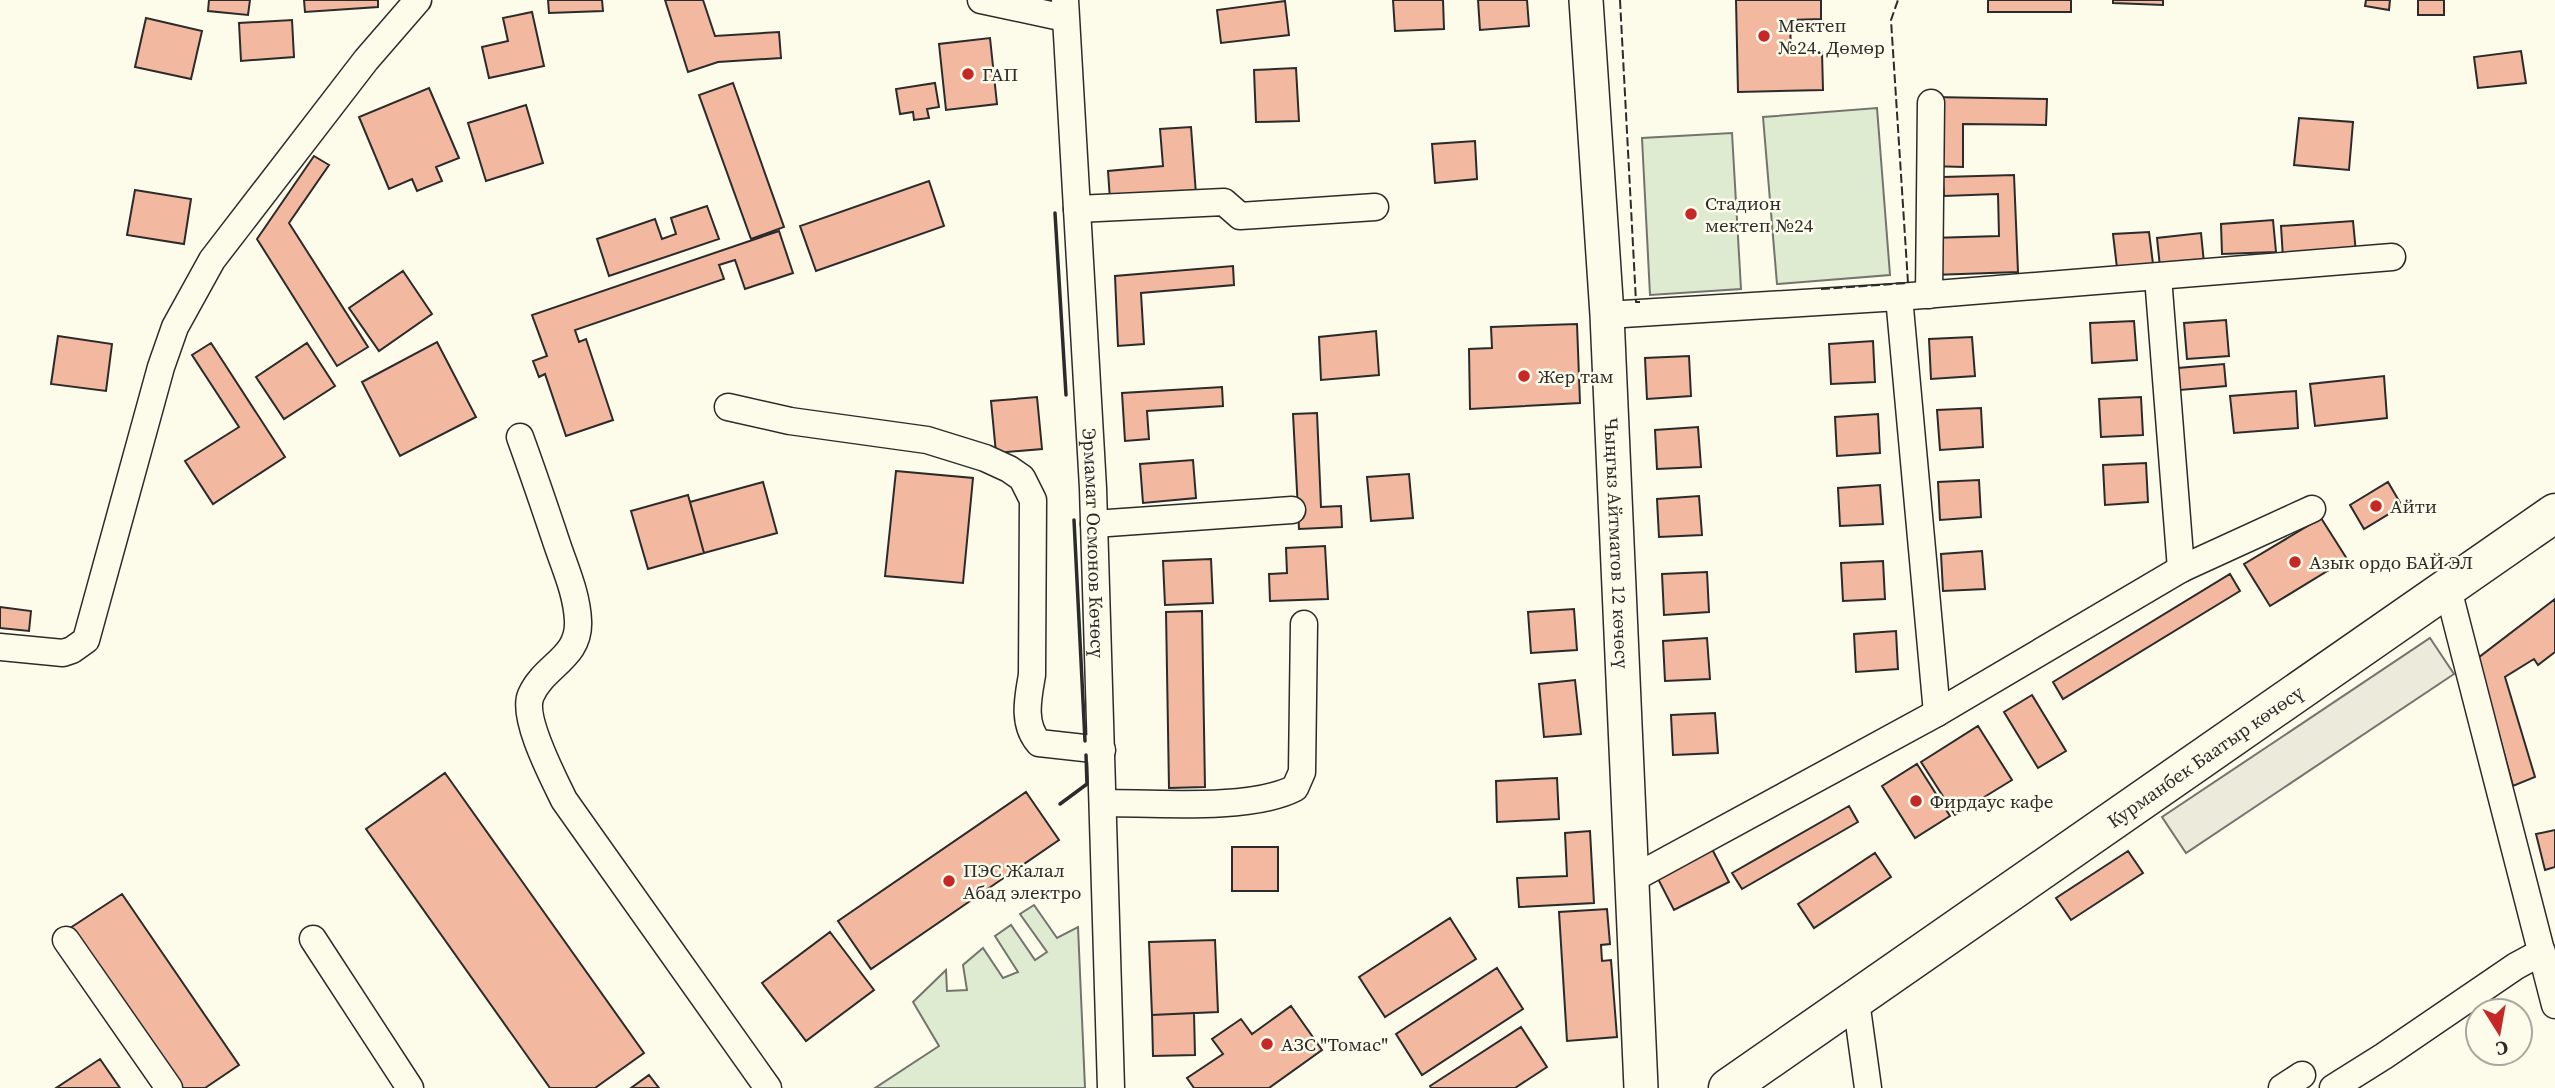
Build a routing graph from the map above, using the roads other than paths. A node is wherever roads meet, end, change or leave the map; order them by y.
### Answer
1 (418, 0) edge
2 (981, 0) edge
3 (1586, 0) edge
4 (1065, 9) edge
5 (1931, 103) dead end
6 (1375, 207) dead end
7 (1077, 209) junction
8 (2392, 257) dead end
9 (2158, 277) junction
10 (1929, 295) junction
11 (1899, 297) junction
12 (1607, 315) junction
13 (728, 407) dead end
14 (520, 437) dead end
15 (2312, 509) dead end
16 (1292, 510) dead end
17 (2555, 513) edge
18 (1094, 524) junction
19 (2181, 569) junction
20 (2448, 589) junction
21 (1304, 624) dead end
22 (0, 647) edge
23 (1937, 713) junction
24 (1101, 750) junction
25 (1104, 803) junction
26 (1632, 879) junction
27 (313, 939) dead end
28 (66, 940) dead end
29 (2542, 952) junction
30 (1856, 1001) junction
31 (2555, 1005) edge
32 (169, 1088) edge
33 (410, 1088) edge
34 (768, 1088) edge
35 (1111, 1088) edge
36 (1641, 1088) edge
37 (1728, 1088) edge
38 (1868, 1088) edge
39 (2333, 1088) edge

1 - 22 street
2 - 4 street
3 - 12 main road, Чыңгыз Айтматов 12 көчөсү
4 - 7 street, Эрмамат Осмонов Көчөсү
5 - 10 street
6 - 7 street
7 - 18 street, Эрмамат Осмонов Көчөсү
8 - 9 street
9 - 10 street
9 - 19 street
10 - 11 street
11 - 12 street
11 - 23 street
12 - 26 main road, Чыңгыз Айтматов 12 көчөсү
13 - 24 street
14 - 34 street
15 - 19 street
16 - 18 street
17 - 20 highway, Курманбек Баатыр көчөсү
18 - 24 street, Эрмамат Осмонов Көчөсү
19 - 23 street
20 - 29 street
20 - 30 highway, Курманбек Баатыр көчөсү
21 - 25 street
23 - 26 street
24 - 25 street, Эрмамат Осмонов Көчөсү
25 - 35 street, Эрмамат Осмонов Көчөсү
26 - 36 main road, Чыңгыз Айтматов 12 көчөсү
27 - 33 street
28 - 32 street
29 - 31 street
29 - 39 street
30 - 37 highway, Курманбек Баатыр көчөсү
30 - 38 street

